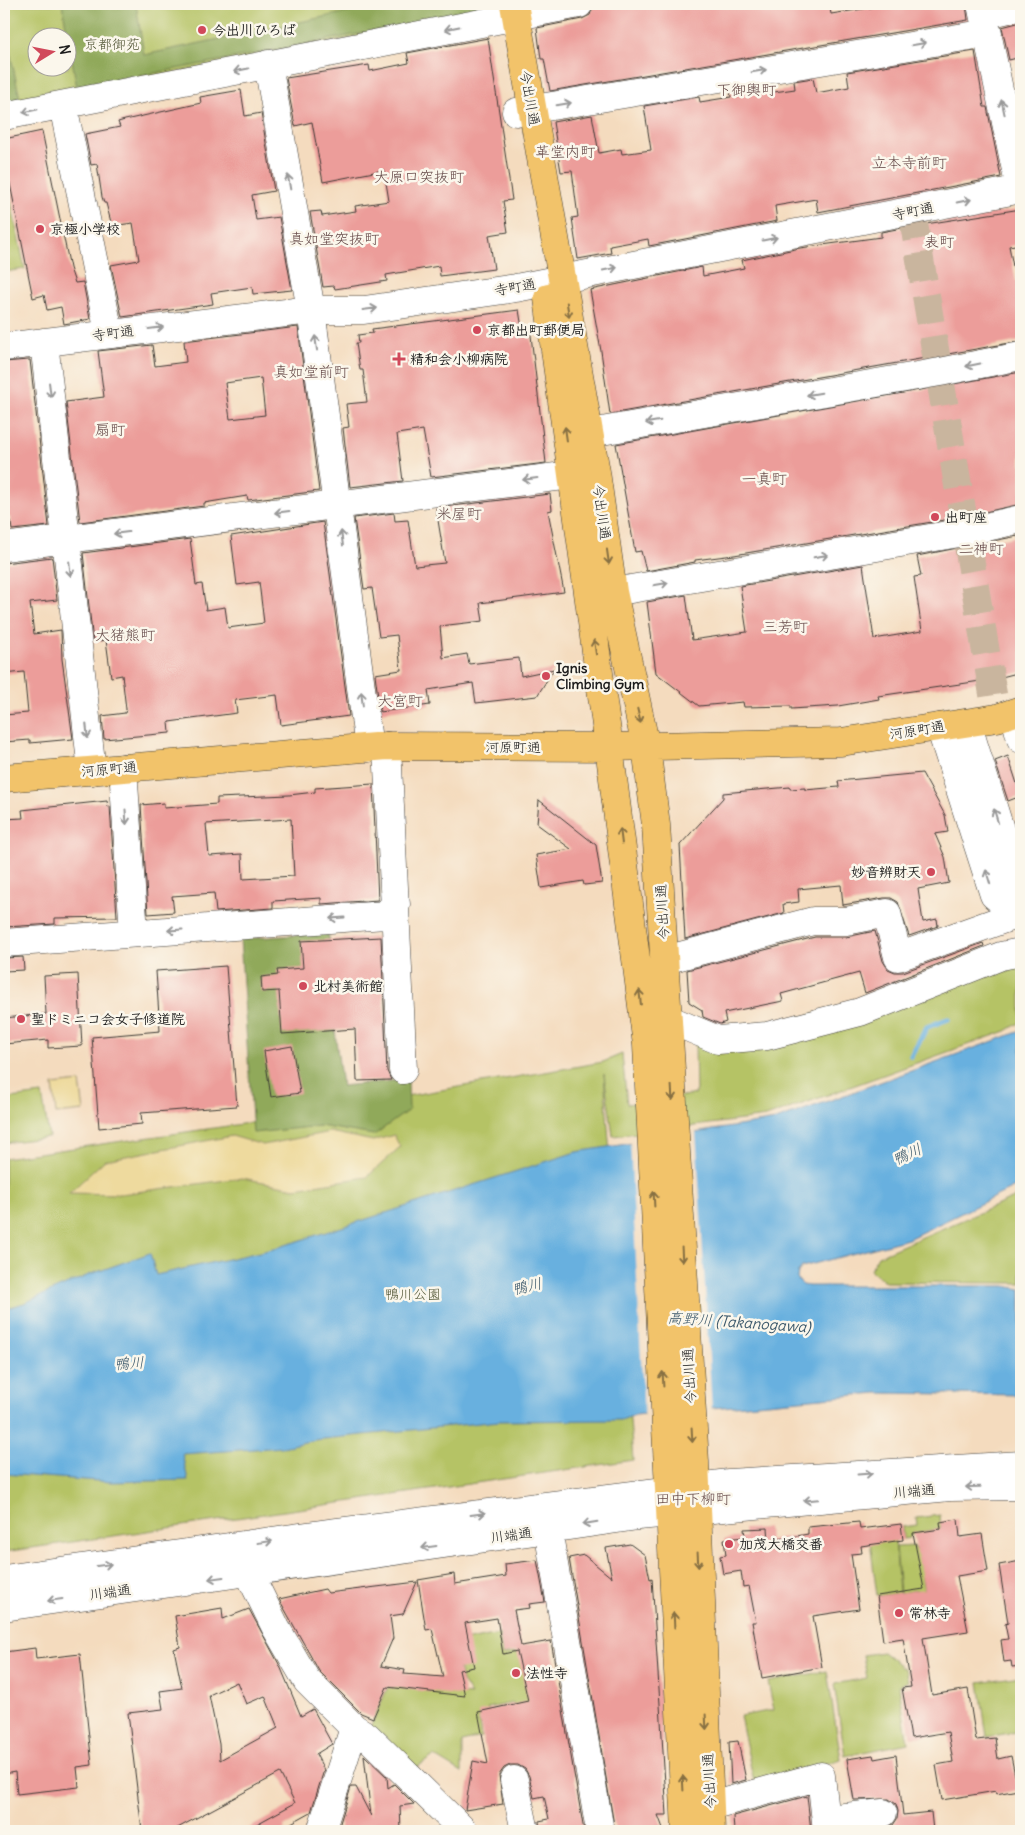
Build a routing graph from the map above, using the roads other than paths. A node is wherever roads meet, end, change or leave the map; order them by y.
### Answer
1 (579, 4) edge
2 (1021, 6) edge
3 (507, 11) edge
4 (984, 17) edge
5 (268, 64) junction
6 (63, 105) junction
7 (524, 110) junction
8 (4, 116) edge
9 (1021, 189) edge
10 (554, 280) junction
11 (311, 310) junction
12 (109, 333) junction
13 (44, 342) junction
14 (4, 347) edge
15 (1021, 356) edge
16 (590, 433) junction
17 (584, 473) junction
18 (337, 504) junction
19 (1021, 519) edge
20 (67, 540) junction
21 (4, 547) edge
22 (613, 592) junction
23 (1018, 711) edge
24 (967, 723) junction
25 (940, 727) junction
26 (1021, 739) edge
27 (378, 747) junction
28 (609, 747) junction
29 (646, 747) junction
30 (123, 768) junction
31 (92, 771) junction
32 (4, 778) edge
33 (390, 910) junction
34 (1020, 916) edge
35 (134, 934) junction
36 (4, 943) edge
37 (1021, 952) edge
38 (664, 960) junction
39 (661, 1036) junction
40 (403, 1070) dead end
41 (1021, 1465) edge
42 (695, 1486) junction
43 (1021, 1486) edge
44 (669, 1502) junction
45 (548, 1530) junction
46 (249, 1574) junction
47 (4, 1579) edge
48 (4, 1607) edge
49 (354, 1728) junction
50 (514, 1780) dead end
51 (883, 1813) dead end
52 (711, 1819) edge
53 (826, 1825) edge
54 (321, 1831) edge
55 (464, 1831) edge
56 (526, 1831) edge
57 (600, 1831) edge
58 (686, 1831) edge

1 - 3 street
2 - 4 street
3 -> 5 street
3 - 7 main road, 今出川通
7 -> 4 street
9 -> 4 street
5 -> 6 street
11 -> 5 street
6 -> 8 street
6 - 12 street
7 - 10 main road, 今出川通
10 -> 9 street, 寺町通
11 -> 10 street, 寺町通
10 -> 16 main road, 今出川通
17 -> 10 main road, 今出川通
12 -> 11 street, 寺町通
18 -> 11 street
12 - 13 street, 寺町通
13 - 14 street, 寺町通
13 -> 20 street
15 -> 16 street
16 - 17 main road, 今出川通
17 -> 18 street
17 -> 22 main road, 今出川通
28 -> 17 main road, 今出川通
18 -> 20 street
27 -> 18 street
22 -> 19 street
20 - 21 street
20 -> 31 street
22 -> 29 main road, 今出川通
23 - 24 main road, 河原町通
23 - 26 street
24 - 25 main road, 河原町通
34 -> 24 street
25 - 29 main road, 河原町通
34 -> 25 street
27 - 28 main road, 河原町通
27 - 30 main road, 河原町通
27 - 33 street
28 - 29 main road, 河原町通
39 -> 28 main road, 今出川通
29 - 38 main road, 今出川通
30 - 31 main road, 河原町通
30 -> 35 street
31 - 32 main road, 河原町通
33 -> 35 street
33 - 40 street
34 - 38 street
35 - 36 street
37 - 39 street
38 - 39 main road, 今出川通
39 -> 42 main road, 今出川通
44 -> 39 main road, 今出川通
42 -> 41 street, 川端通
43 -> 42 street, 川端通
42 - 44 street, 川端通
42 -> 52 main road, 今出川通
44 -> 45 street, 川端通
47 -> 44 street, 川端通
58 -> 44 main road, 今出川通
45 -> 46 street, 川端通
45 - 57 street
46 -> 48 street, 川端通
46 - 49 street
49 - 54 street
49 - 55 street
50 - 56 street
51 - 53 street
52 - 53 street

